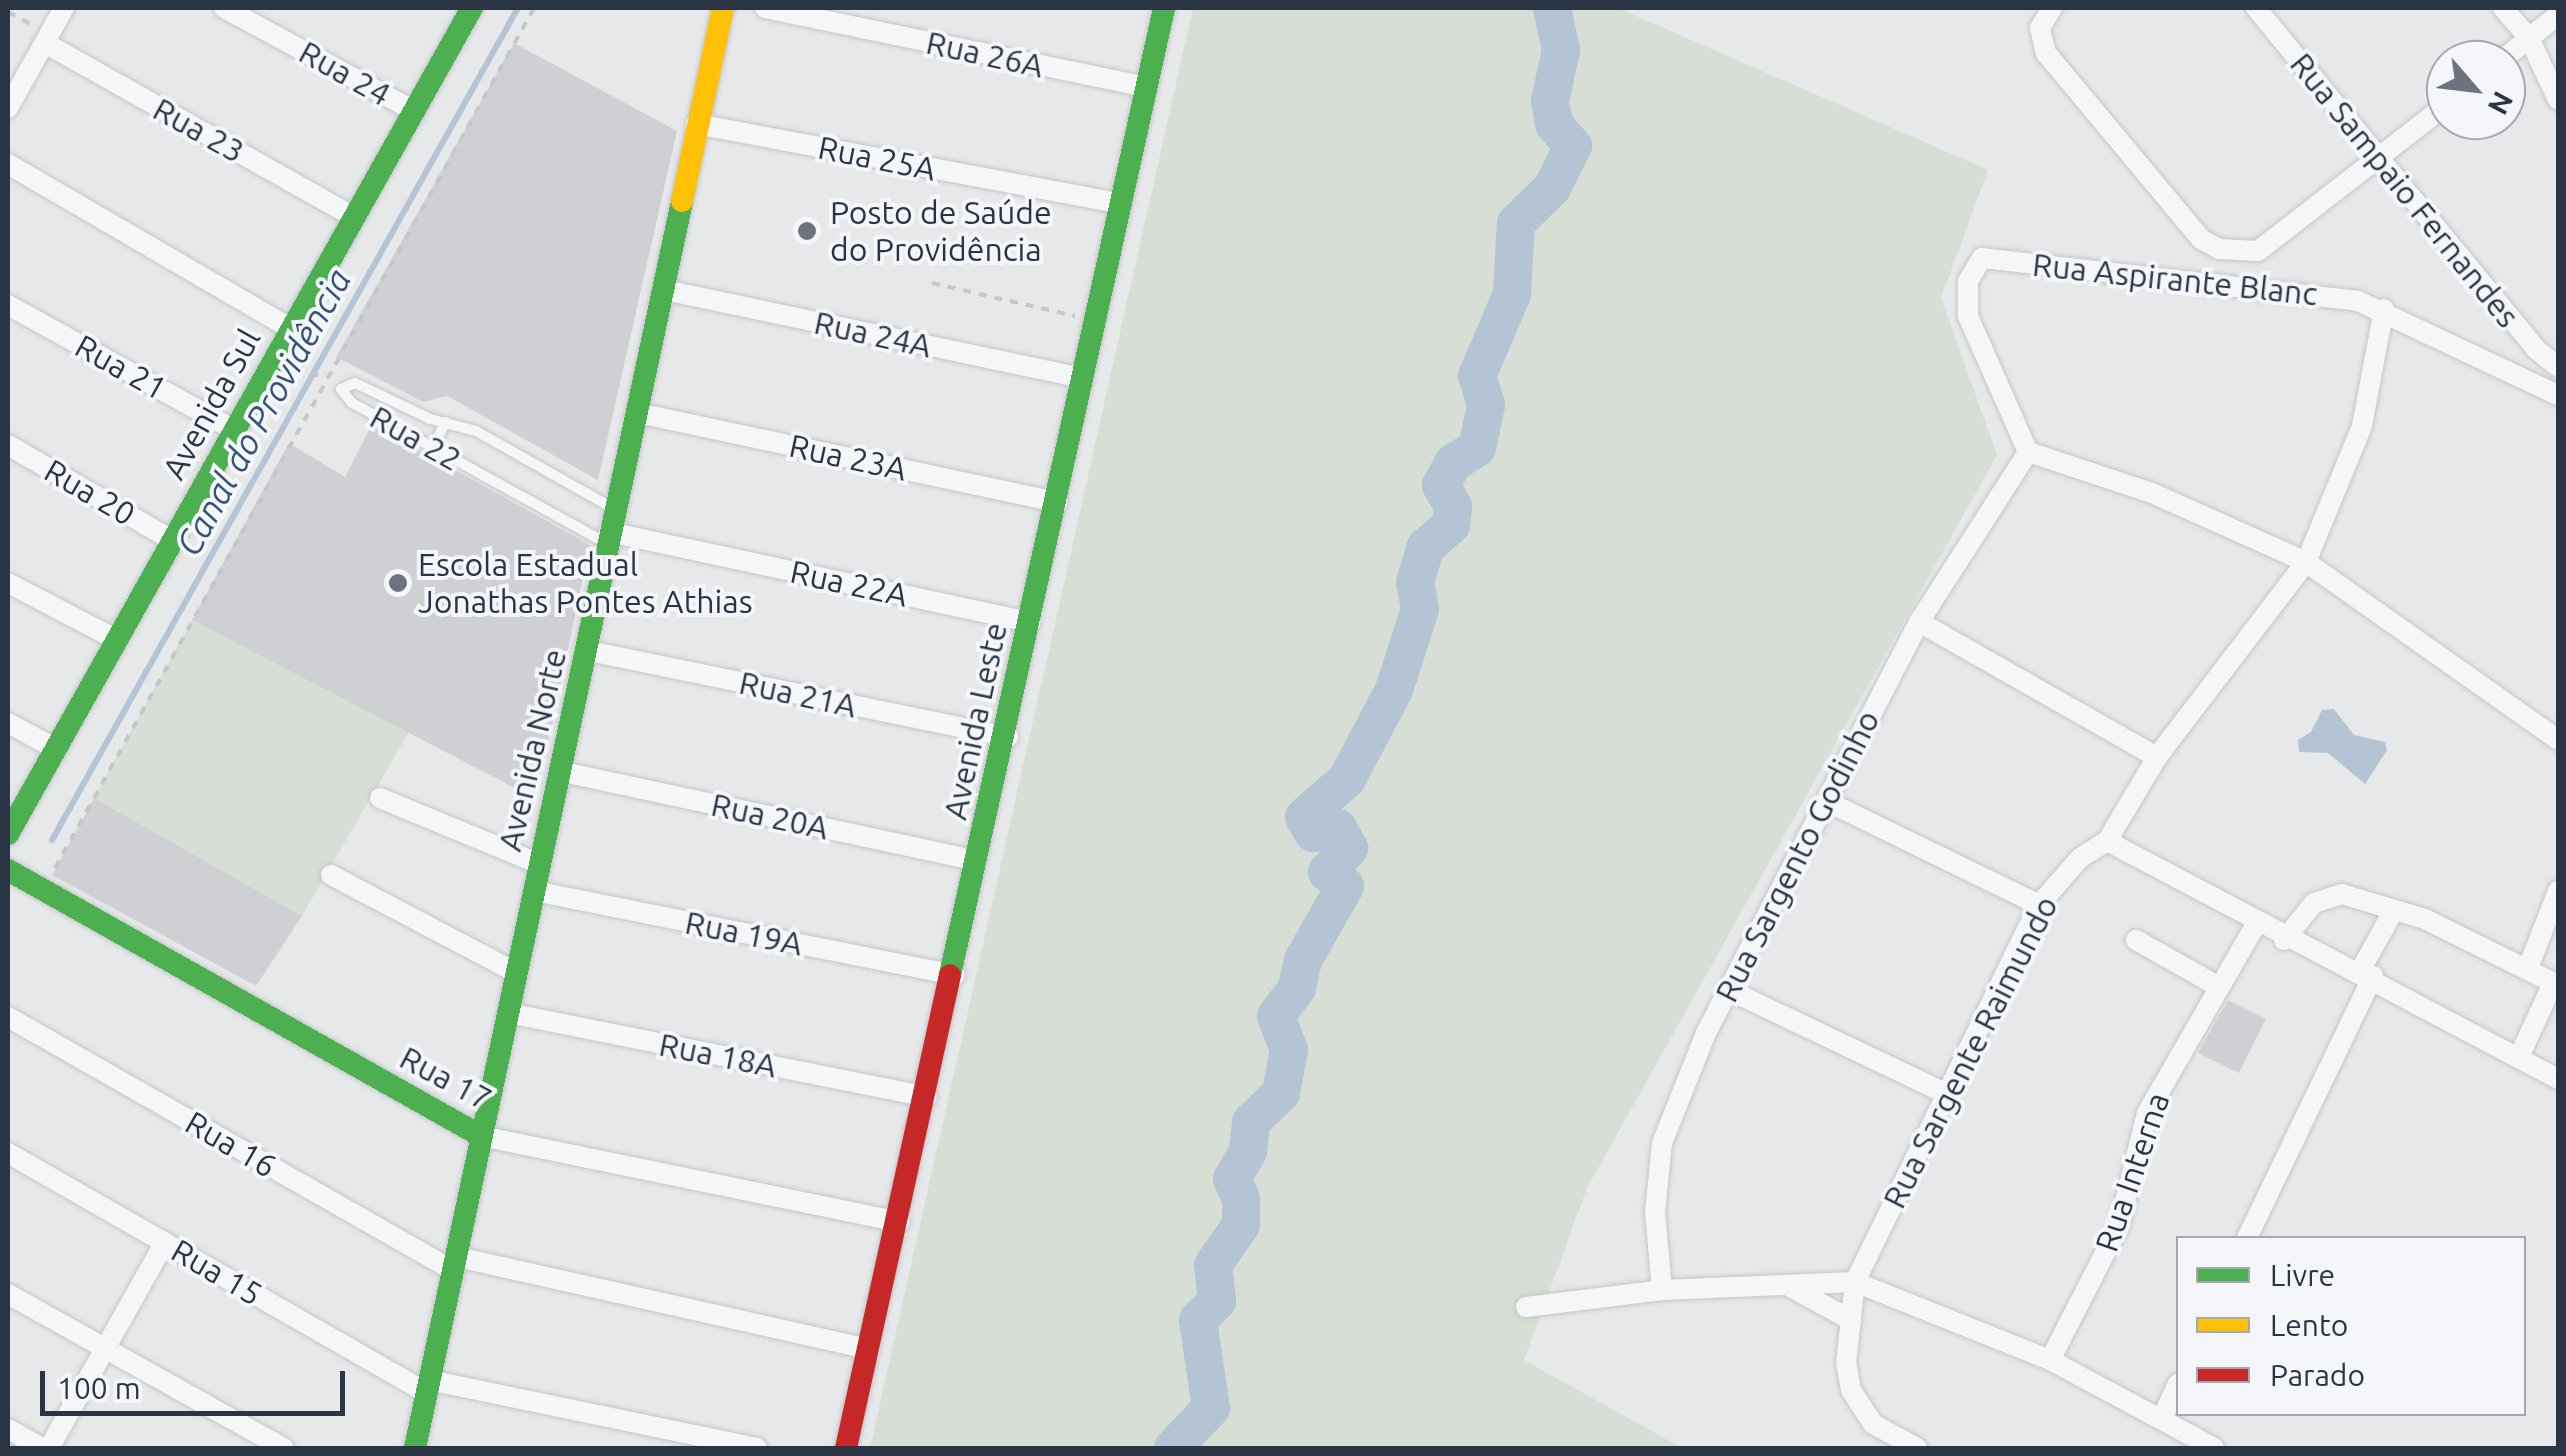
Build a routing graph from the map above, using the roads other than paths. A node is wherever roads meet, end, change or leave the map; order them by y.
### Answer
1 (64, 8) edge
2 (224, 8) edge
3 (472, 8) edge
4 (723, 8) edge
5 (765, 8) edge
6 (1164, 8) edge
7 (2256, 8) edge
8 (2503, 8) edge
9 (2047, 11) edge
10 (2558, 15) edge
11 (2528, 38) junction
12 (47, 39) junction
13 (2526, 40) edge
14 (1146, 87) junction
15 (2558, 100) edge
16 (8, 108) edge
17 (412, 110) junction
18 (2426, 121) edge
19 (696, 124) junction
20 (2378, 160) junction
21 (8, 164) edge
22 (1117, 204) junction
23 (354, 217) junction
24 (665, 290) junction
25 (8, 305) edge
26 (2384, 309) junction
27 (290, 328) junction
28 (2558, 367) edge
29 (1082, 378) junction
30 (2558, 395) edge
31 (638, 413) junction
32 (446, 422) junction
33 (234, 430) junction
34 (8, 445) edge
35 (433, 447) junction
36 (2028, 452) junction
37 (1058, 502) junction
38 (610, 528) junction
39 (172, 540) junction
40 (2306, 562) junction
41 (8, 583) edge
42 (1030, 622) junction
43 (1919, 622) junction
44 (118, 640) junction
45 (589, 651) junction
46 (8, 723) edge
47 (1008, 738) junction
48 (2558, 740) edge
49 (56, 749) junction
50 (2158, 758) junction
51 (562, 772) junction
52 (380, 798) dead end
53 (1826, 801) junction
54 (8, 834) edge
55 (2107, 842) junction
56 (977, 861) junction
57 (539, 864) junction
58 (8, 870) edge
59 (331, 875) dead end
60 (534, 891) junction
61 (2558, 891) edge
62 (2039, 906) junction
63 (2394, 910) junction
64 (2256, 924) junction
65 (2136, 940) dead end
66 (2284, 940) junction
67 (2528, 968) junction
68 (515, 972) junction
69 (2366, 974) junction
70 (955, 976) junction
71 (2556, 984) edge
72 (2216, 986) junction
73 (1727, 989) junction
74 (508, 1013) junction
75 (8, 1017) edge
76 (2520, 1057) junction
77 (2558, 1079) edge
78 (1946, 1094) junction
79 (927, 1097) junction
80 (480, 1136) junction
81 (8, 1154) edge
82 (899, 1222) junction
83 (2249, 1236) edge
84 (165, 1242) junction
85 (456, 1264) junction
86 (1855, 1282) junction
87 (1787, 1285) junction
88 (1662, 1290) junction
89 (8, 1294) edge
90 (1526, 1307) dead end
91 (1851, 1320) junction
92 (105, 1349) junction
93 (870, 1350) junction
94 (2050, 1360) junction
95 (428, 1386) junction
96 (2176, 1386) edge
97 (2162, 1418) junction
98 (8, 1429) edge
99 (46, 1448) edge
100 (284, 1448) edge
101 (415, 1448) edge
102 (757, 1448) edge
103 (846, 1448) edge
104 (1917, 1448) edge
105 (2214, 1448) edge

1 - 12 street
2 - 17 street, Rua 24
3 - 17 street, Avenida Sul
4 - 19 street, Avenida Norte
5 - 14 street, Rua 26A
6 - 14 street, Avenida Leste
7 - 20 street, Rua Sampaio Fernandes
8 - 11 street
9 - 20 street
10 - 11 street
11 - 13 street
11 - 15 street
12 - 16 street
12 - 23 street, Rua 23
14 - 22 street, Avenida Leste
17 - 23 street, Avenida Sul
18 - 20 street
19 - 22 street, Rua 25A
19 - 24 street, Avenida Norte
20 - 28 street, Rua Sampaio Fernandes
21 - 27 street
22 - 29 street, Avenida Leste
23 - 27 street, Avenida Sul
24 - 29 street, Rua 24A
24 - 31 street, Avenida Norte
25 - 33 street, Rua 21
26 - 30 street, Rua Aspirante Blanc
26 - 36 street, Rua Aspirante Blanc
26 - 40 street, Rua Sargente Raimundo
27 - 33 street, Avenida Sul
29 - 37 street, Avenida Leste
31 - 37 street, Rua 23A
31 - 38 street, Avenida Norte
32 - 35 lane
32 - 35 lane, Rua 22
32 - 38 lane, Rua 22
33 - 39 street, Avenida Sul
34 - 39 street, Rua 20
35 - 38 lane, Rua 22
36 - 40 street
36 - 43 street, Rua Sargento Godinho
37 - 42 street, Avenida Leste
38 - 42 street, Rua 22A
38 - 45 street, Avenida Norte
39 - 44 street, Avenida Sul
40 - 48 street
40 - 50 street, Rua Sargente Raimundo
41 - 44 street
42 - 47 street, Avenida Leste
43 - 50 street
43 - 53 street, Rua Sargento Godinho
44 - 49 street, Avenida Sul
45 - 47 street, Rua 21A
45 - 51 street, Avenida Norte
46 - 49 street
47 - 56 street, Avenida Leste
49 - 54 street, Avenida Sul
50 - 55 street, Rua Sargente Raimundo
51 - 56 street, Rua 20A
51 - 57 street, Avenida Norte
52 - 57 street
53 - 62 street
53 - 73 street, Rua Sargento Godinho
55 - 62 street, Rua Sargente Raimundo
55 - 64 street
56 - 70 street, Avenida Leste
57 - 60 street, Avenida Norte
58 - 80 street, Rua 17
59 - 68 street
60 - 68 street, Avenida Norte
60 - 70 street, Rua 19A
61 - 67 street
62 - 78 street, Rua Sargente Raimundo
63 - 66 street
63 - 67 street
63 - 69 street
64 - 66 street
64 - 72 street, Rua Interna
65 - 72 street
66 - 69 street
67 - 71 street
68 - 74 street, Avenida Norte
69 - 76 street
69 - 83 street
70 - 79 street, Avenida Leste
71 - 76 street
72 - 94 street, Rua Interna
73 - 78 street
73 - 88 street, Rua Sargento Godinho
74 - 79 street, Rua 18A
74 - 80 street, Avenida Norte
75 - 85 street, Rua 16
76 - 77 street
78 - 86 street, Rua Sargente Raimundo
79 - 82 street, Avenida Leste
80 - 82 street, Rua 17
80 - 85 street, Avenida Norte
81 - 84 street, Rua 15
82 - 93 street, Avenida Leste
84 - 92 street
84 - 95 street, Rua 15
85 - 93 street, Rua 16
85 - 95 street, Avenida Norte
86 - 87 street
86 - 91 street, Rua Sargente Raimundo
86 - 94 street
87 - 88 street
87 - 91 street
88 - 90 street
89 - 92 street
91 - 104 street, Rua Sargente Raimundo
92 - 99 street
92 - 100 street
93 - 103 street, Avenida Leste
94 - 97 street
95 - 101 street, Avenida Norte
95 - 102 street, Rua 15
96 - 97 street
97 - 105 street
98 - 99 street

